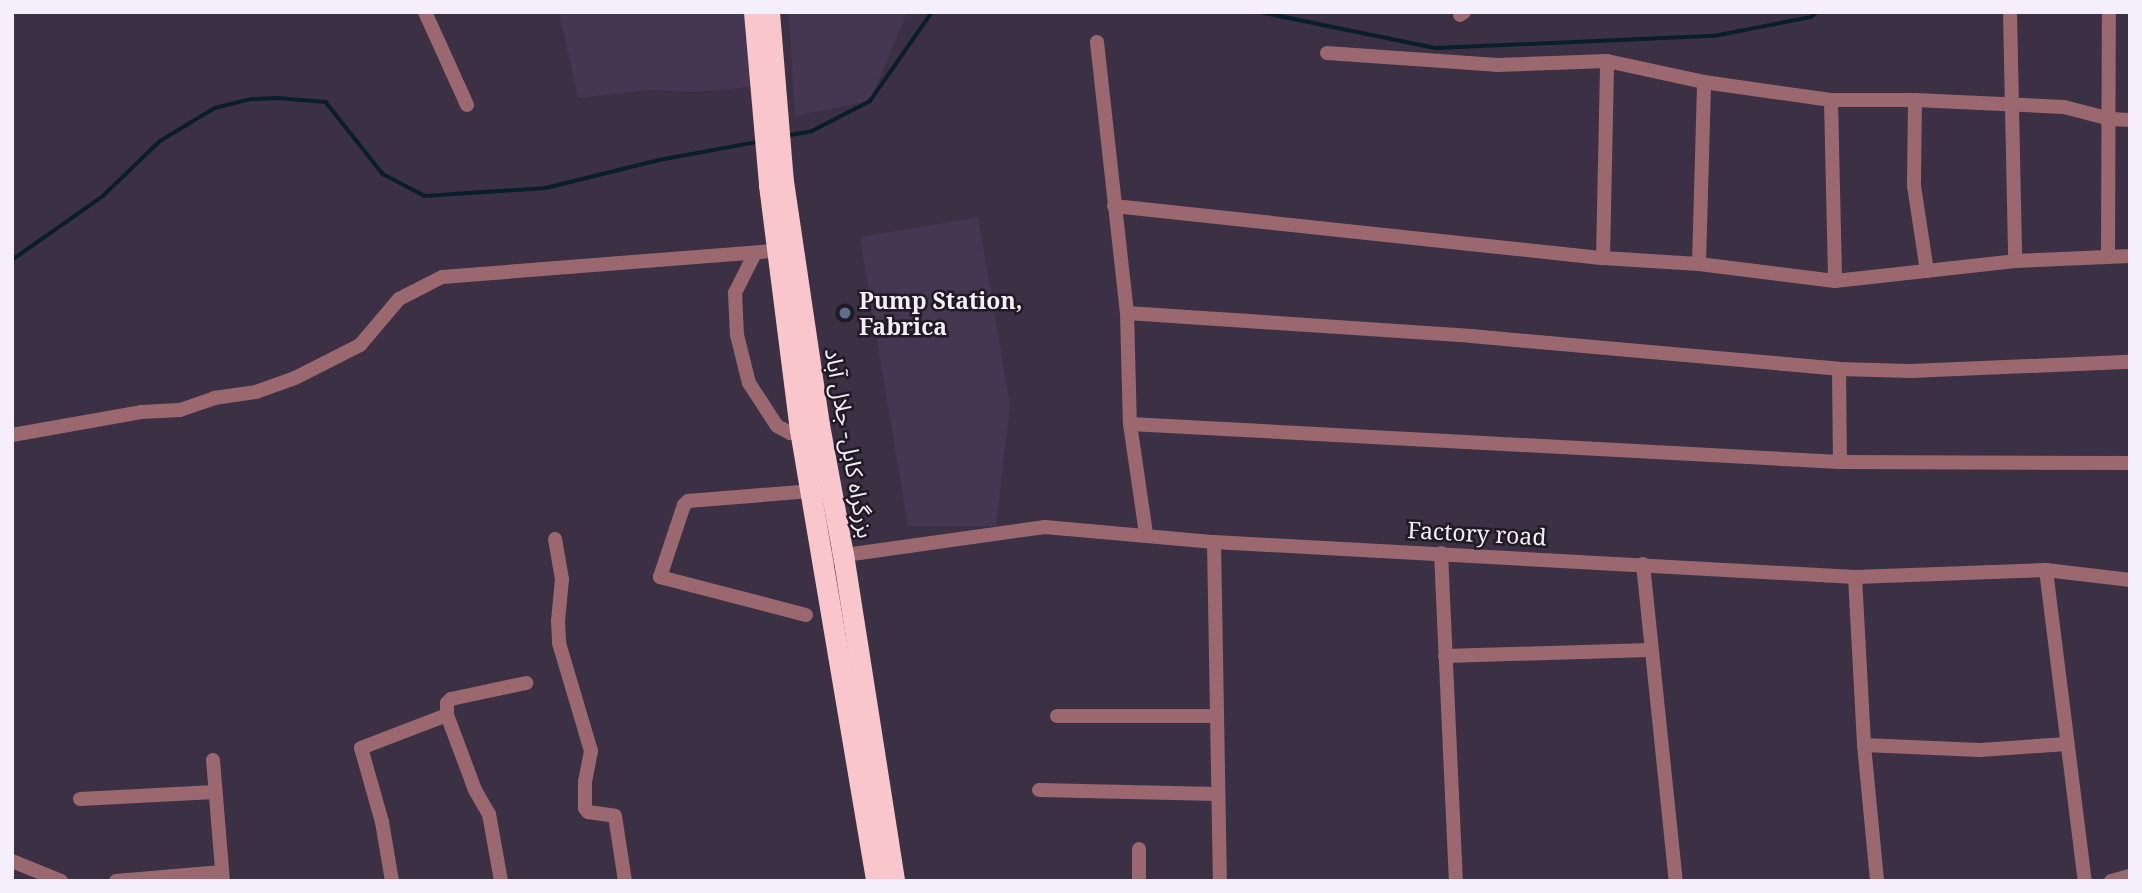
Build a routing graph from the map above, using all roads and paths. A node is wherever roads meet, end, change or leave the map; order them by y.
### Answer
1 (425, 12) edge
2 (754, 12) edge
3 (769, 12) edge
4 (2010, 12) edge
5 (2109, 12) edge
6 (1097, 42) dead end
7 (763, 46) junction
8 (1327, 53) dead end
9 (1607, 61) junction
10 (1704, 82) junction
11 (1831, 100) junction
12 (1915, 100) junction
13 (2012, 104) junction
14 (467, 105) dead end
15 (2110, 119) junction
16 (2130, 120) edge
17 (1114, 206) junction
18 (788, 250) junction
19 (755, 253) junction
20 (2108, 256) junction
21 (2130, 256) edge
22 (1603, 258) junction
23 (2015, 261) junction
24 (1699, 264) junction
25 (1927, 271) junction
26 (1835, 281) junction
27 (1127, 313) junction
28 (2130, 362) edge
29 (1839, 369) junction
30 (1130, 424) junction
31 (809, 428) junction
32 (12, 435) edge
33 (1840, 462) junction
34 (2130, 463) edge
35 (811, 491) junction
36 (1146, 534) junction
37 (555, 539) dead end
38 (1214, 542) junction
39 (1440, 554) junction
40 (833, 556) junction
41 (1643, 564) junction
42 (2046, 570) junction
43 (1855, 577) junction
44 (2130, 580) edge
45 (806, 615) dead end
46 (1650, 650) junction
47 (1445, 656) junction
48 (526, 683) dead end
49 (447, 715) junction
50 (1057, 716) dead end
51 (1217, 716) junction
52 (2066, 744) junction
53 (1864, 745) junction
54 (213, 760) dead end
55 (1040, 790) dead end
56 (215, 792) junction
57 (1218, 794) junction
58 (80, 799) dead end
59 (1139, 849) dead end
60 (12, 861) edge
61 (223, 876) edge
62 (2130, 876) edge
63 (61, 881) edge
64 (116, 881) edge
65 (392, 881) edge
66 (501, 881) edge
67 (625, 881) edge
68 (876, 881) edge
69 (894, 881) edge
70 (1139, 881) edge
71 (1220, 881) edge
72 (1456, 881) edge
73 (1676, 881) edge
74 (1877, 881) edge
75 (2085, 881) edge
76 (2111, 881) edge

1 - 14 street
2 - 7 highway, بزرگراه کابل- جلال آباد
3 - 7 highway, بزرگراه کابل- جلال آباد
4 - 13 street
5 - 15 street
6 - 17 street
7 - 18 highway, بزرگراه کابل- جلال آباد
8 - 9 street
9 - 10 street
9 - 22 street
10 - 11 street
10 - 24 street
11 - 12 street
11 - 26 street
12 - 13 street
12 - 25 street
13 - 15 street
13 - 23 street
15 - 16 street
15 - 20 street
17 - 22 street
17 - 27 street
18 - 19 street
18 - 31 highway, بزرگراه کابل- جلال آباد
19 - 31 street
19 - 32 street
20 - 21 street
20 - 23 street
22 - 24 street
23 - 25 street
24 - 26 street
25 - 26 street
27 - 29 street
27 - 30 street
28 - 29 street
29 - 33 street
30 - 33 street
30 - 36 street
31 - 35 highway, بزرگراه کابل- جلال آباد
31 - 40 highway, بزرگراه کابل- جلال آباد
33 - 34 street
35 - 40 highway, بزرگراه کابل- جلال آباد
35 - 45 street
36 - 38 street, Factory road
36 - 40 street, Factory road
37 - 67 street
38 - 39 street, Factory road
38 - 51 street
39 - 41 street, Factory road
39 - 47 street
40 - 68 highway, بزرگراه کابل- جلال آباد
40 - 69 highway, بزرگراه کابل- جلال آباد
41 - 43 street, Factory road
41 - 46 street
42 - 43 street, Factory road
42 - 44 street, Factory road
42 - 52 street
43 - 53 street
46 - 47 street
46 - 73 street
47 - 72 street
48 - 49 street
49 - 65 street
49 - 66 street
50 - 51 street
51 - 57 street
52 - 53 street
52 - 75 street
53 - 74 street
54 - 56 street
55 - 57 street
56 - 58 street
56 - 61 street
57 - 71 street
59 - 70 street
60 - 63 street
61 - 64 street
62 - 76 street

